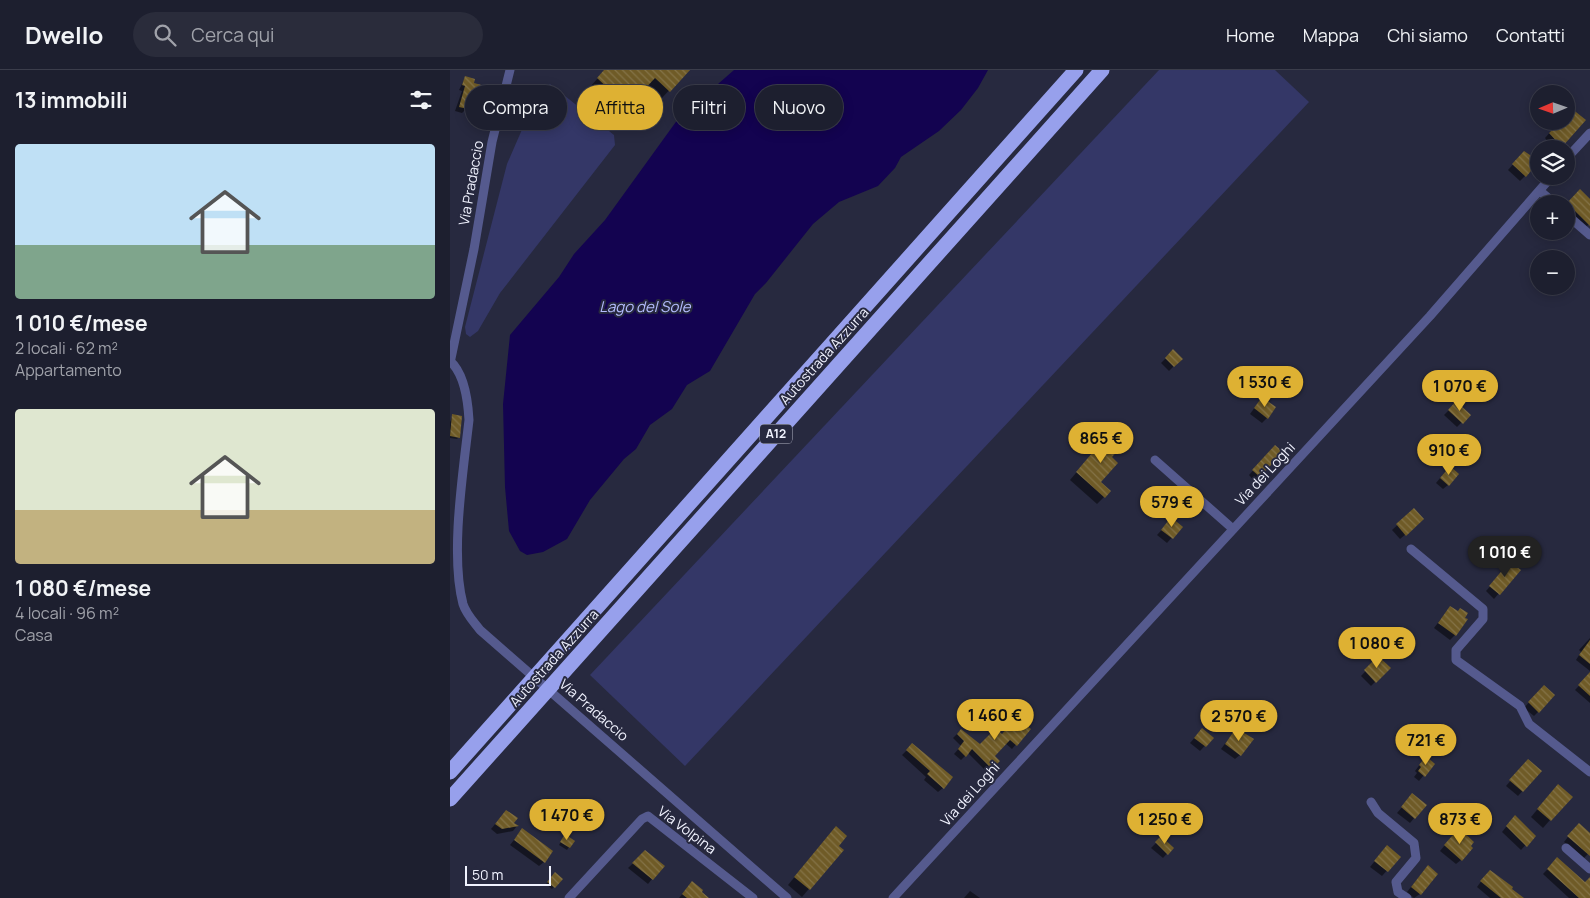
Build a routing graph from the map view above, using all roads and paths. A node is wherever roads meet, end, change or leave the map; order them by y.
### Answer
1 (1076, 70) edge
2 (1102, 70) edge
3 (506, 71) edge
4 (1590, 133) edge
5 (1575, 149) edge
6 (1544, 185) edge
7 (1540, 190) junction
8 (1545, 195) edge
9 (1575, 222) edge
10 (1590, 235) edge
11 (450, 362) edge
12 (1155, 460) dead end
13 (1232, 529) junction
14 (1411, 549) dead end
15 (450, 772) edge
16 (1590, 772) edge
17 (450, 799) edge
18 (1371, 802) dead end
19 (1566, 848) dead end
20 (1590, 869) edge
21 (569, 898) edge
22 (754, 898) edge
23 (787, 898) edge
24 (893, 898) edge
25 (1407, 898) edge

1 - 15 highway, Autostrada Azzurra / A12
2 - 17 highway, Autostrada Azzurra / A12
3 - 11 street, Via Pradaccio
4 - 5 street
6 - 7 street, Via dei Loghi
7 - 8 street
7 - 13 street, Via dei Loghi
9 - 10 street
11 - 23 street, Via Pradaccio
12 - 13 street
13 - 24 street, Via dei Loghi
14 - 16 street
18 - 25 street
19 - 20 street
21 - 22 street, Via Volpina

